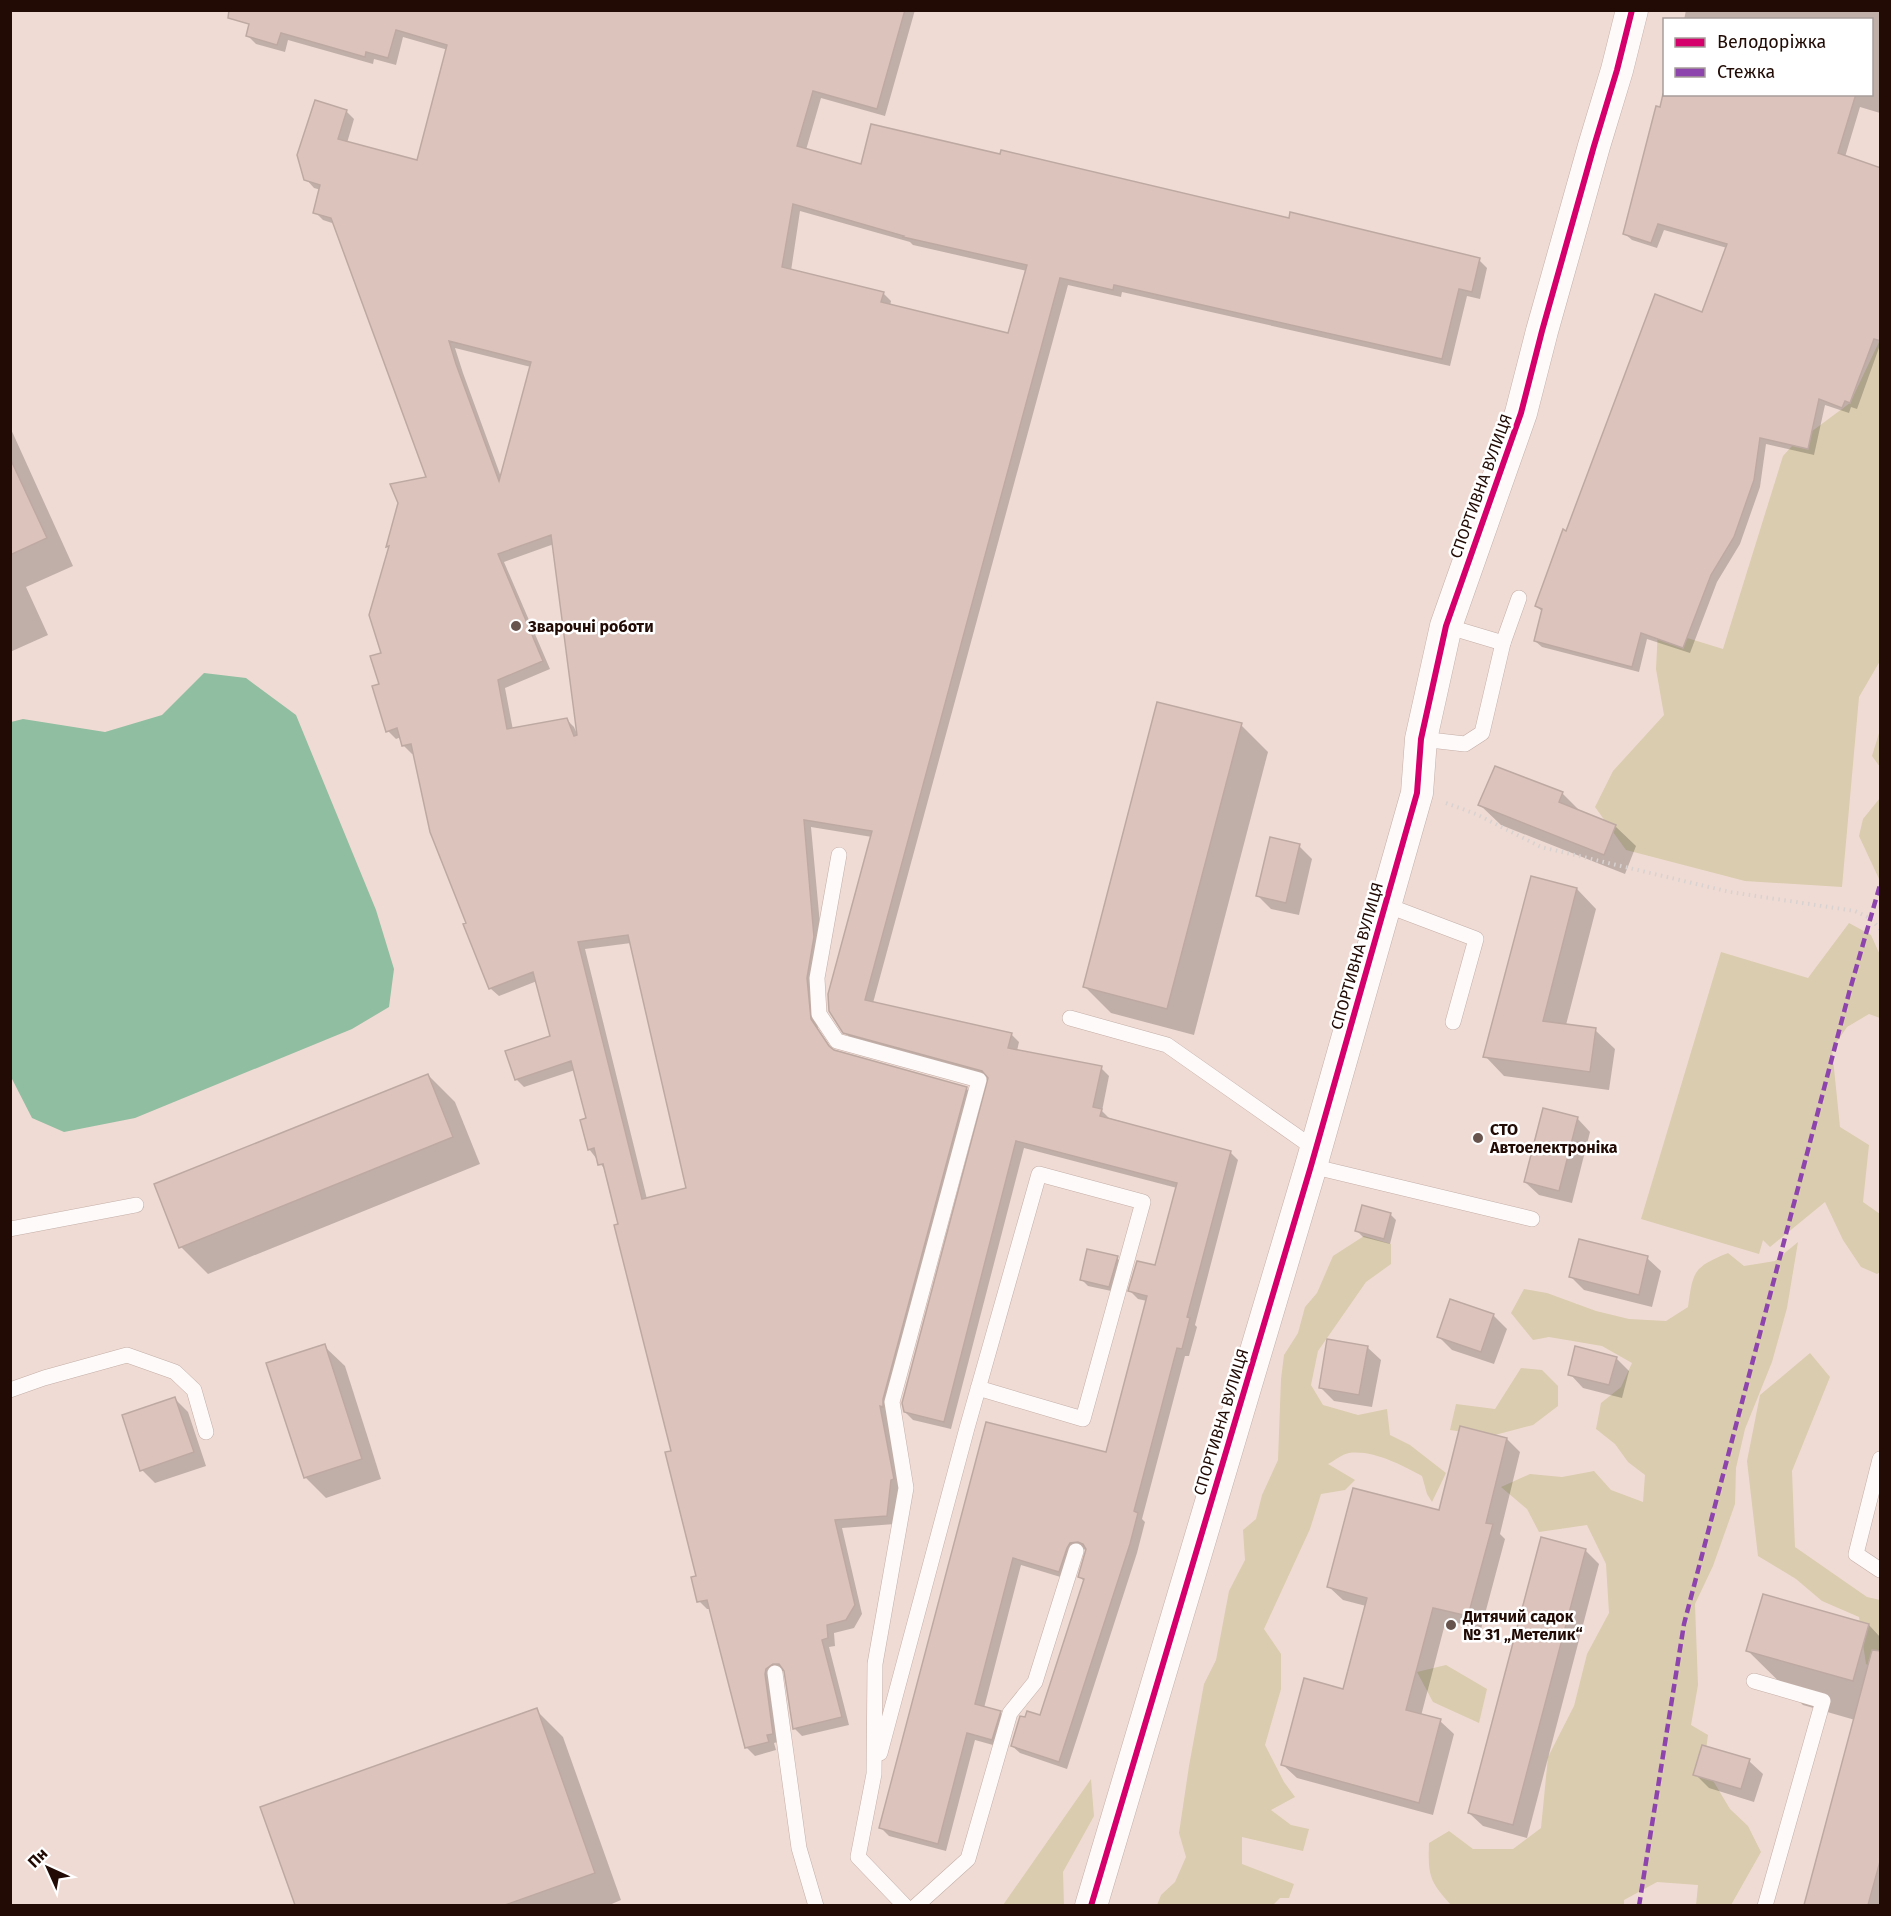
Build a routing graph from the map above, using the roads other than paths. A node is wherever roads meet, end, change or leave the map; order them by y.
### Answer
1 (1632, 10) edge
2 (1520, 598) dead end
3 (1446, 626) junction
4 (1503, 643) junction
5 (1421, 738) junction
6 (838, 855) dead end
7 (1386, 905) junction
8 (1070, 1018) dead end
9 (1453, 1022) dead end
10 (1313, 1158) junction
11 (136, 1205) dead end
12 (1532, 1219) dead end
13 (10, 1229) edge
14 (978, 1388) junction
15 (10, 1389) edge
16 (206, 1432) dead end
17 (1881, 1459) edge
18 (1076, 1551) dead end
19 (1881, 1570) edge
20 (775, 1673) dead end
21 (1754, 1681) dead end
22 (874, 1774) junction
23 (816, 1905) edge
24 (904, 1905) edge
25 (916, 1905) edge
26 (1091, 1905) edge
27 (1765, 1905) edge

1 - 3 street, СПОРТИВНА ВУЛИЦЯ
2 - 4 lane
3 - 4 lane
3 - 5 street, СПОРТИВНА ВУЛИЦЯ
4 - 5 lane
5 - 7 street, СПОРТИВНА ВУЛИЦЯ
6 - 22 lane
7 - 9 lane
7 - 10 street, СПОРТИВНА ВУЛИЦЯ
8 - 10 lane
10 - 12 lane
10 - 26 street, СПОРТИВНА ВУЛИЦЯ
11 - 13 lane
14 - 14 lane
14 - 22 lane
15 - 16 lane
17 - 19 lane
18 - 25 lane
20 - 23 lane
21 - 27 lane
22 - 24 lane

